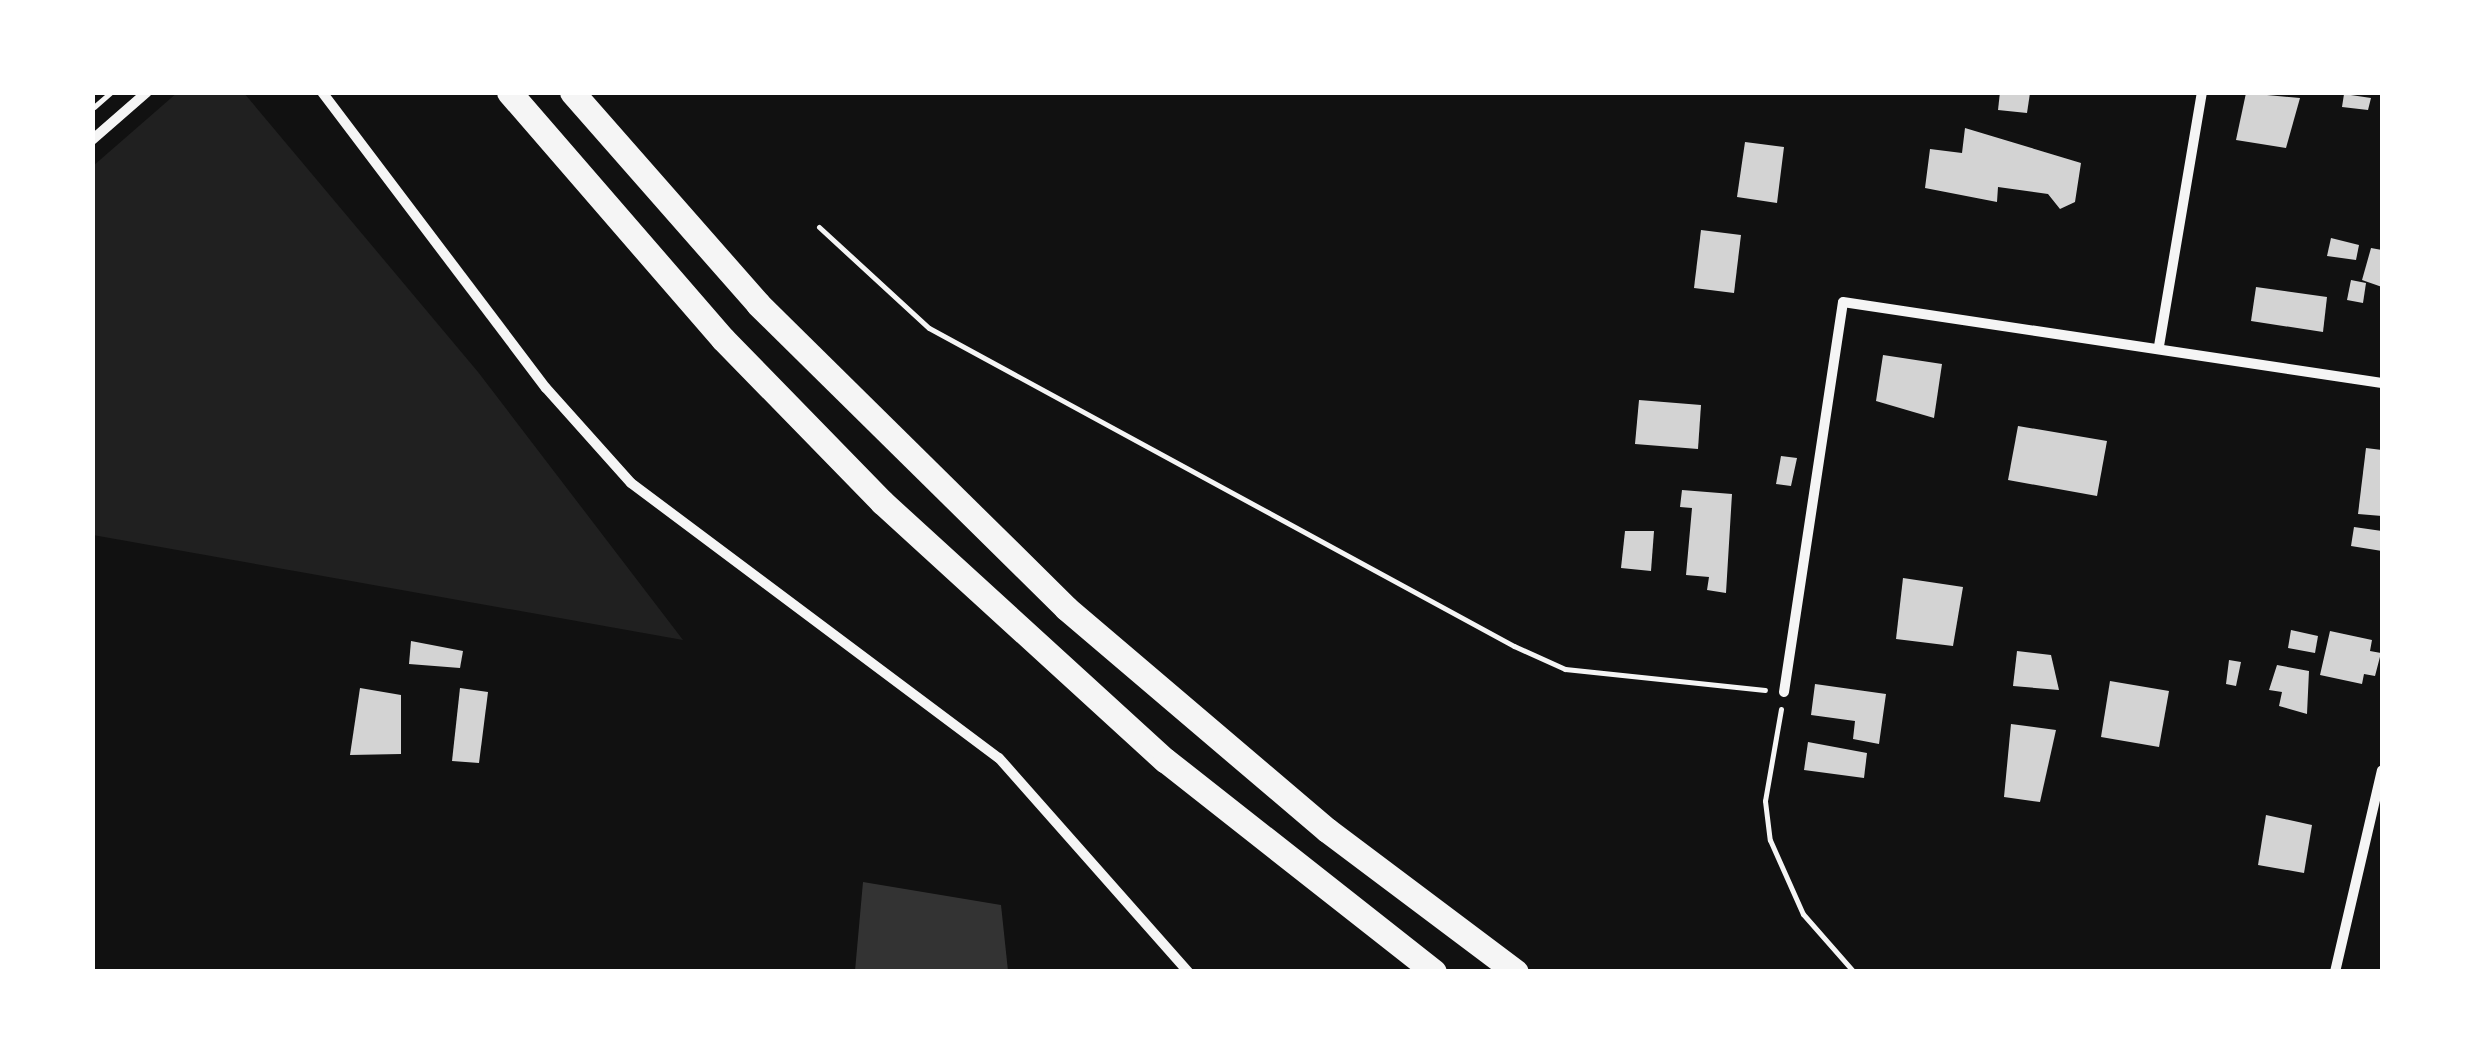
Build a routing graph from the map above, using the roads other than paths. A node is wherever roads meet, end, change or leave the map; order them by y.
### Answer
1 (147, 92) edge
2 (322, 92) edge
3 (509, 92) edge
4 (572, 92) edge
5 (2202, 92) edge
6 (92, 140) edge
7 (2159, 346) junction
8 (2382, 384) edge
9 (1784, 692) road end
10 (2382, 770) edge
11 (1188, 972) edge
12 (1434, 972) edge
13 (1516, 972) edge
14 (2335, 972) edge

1 - 6 street
2 - 11 street
3 - 12 main road
4 - 13 main road
5 - 7 street
7 - 8 street
7 - 9 street
10 - 14 street

